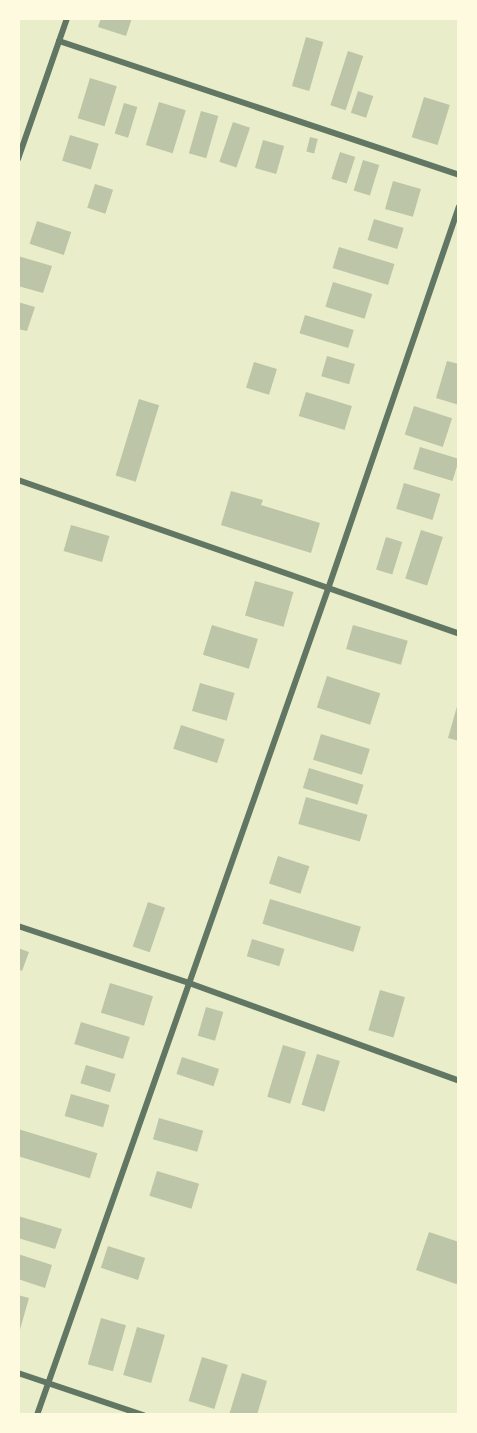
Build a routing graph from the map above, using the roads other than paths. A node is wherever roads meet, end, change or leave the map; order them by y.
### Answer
1 (67, 18) edge
2 (59, 41) junction
3 (18, 159) edge
4 (459, 175) edge
5 (459, 207) edge
6 (18, 480) edge
7 (328, 589) junction
8 (459, 634) edge
9 (18, 926) edge
10 (189, 983) junction
11 (459, 1081) edge
12 (18, 1373) edge
13 (48, 1383) junction
14 (37, 1415) edge
15 (143, 1415) edge

1 - 2 street
2 - 3 street
2 - 4 street
5 - 7 street
6 - 7 street
7 - 8 street
7 - 10 street
9 - 10 street
10 - 11 street
10 - 13 street
12 - 13 street
13 - 14 street
13 - 15 street

